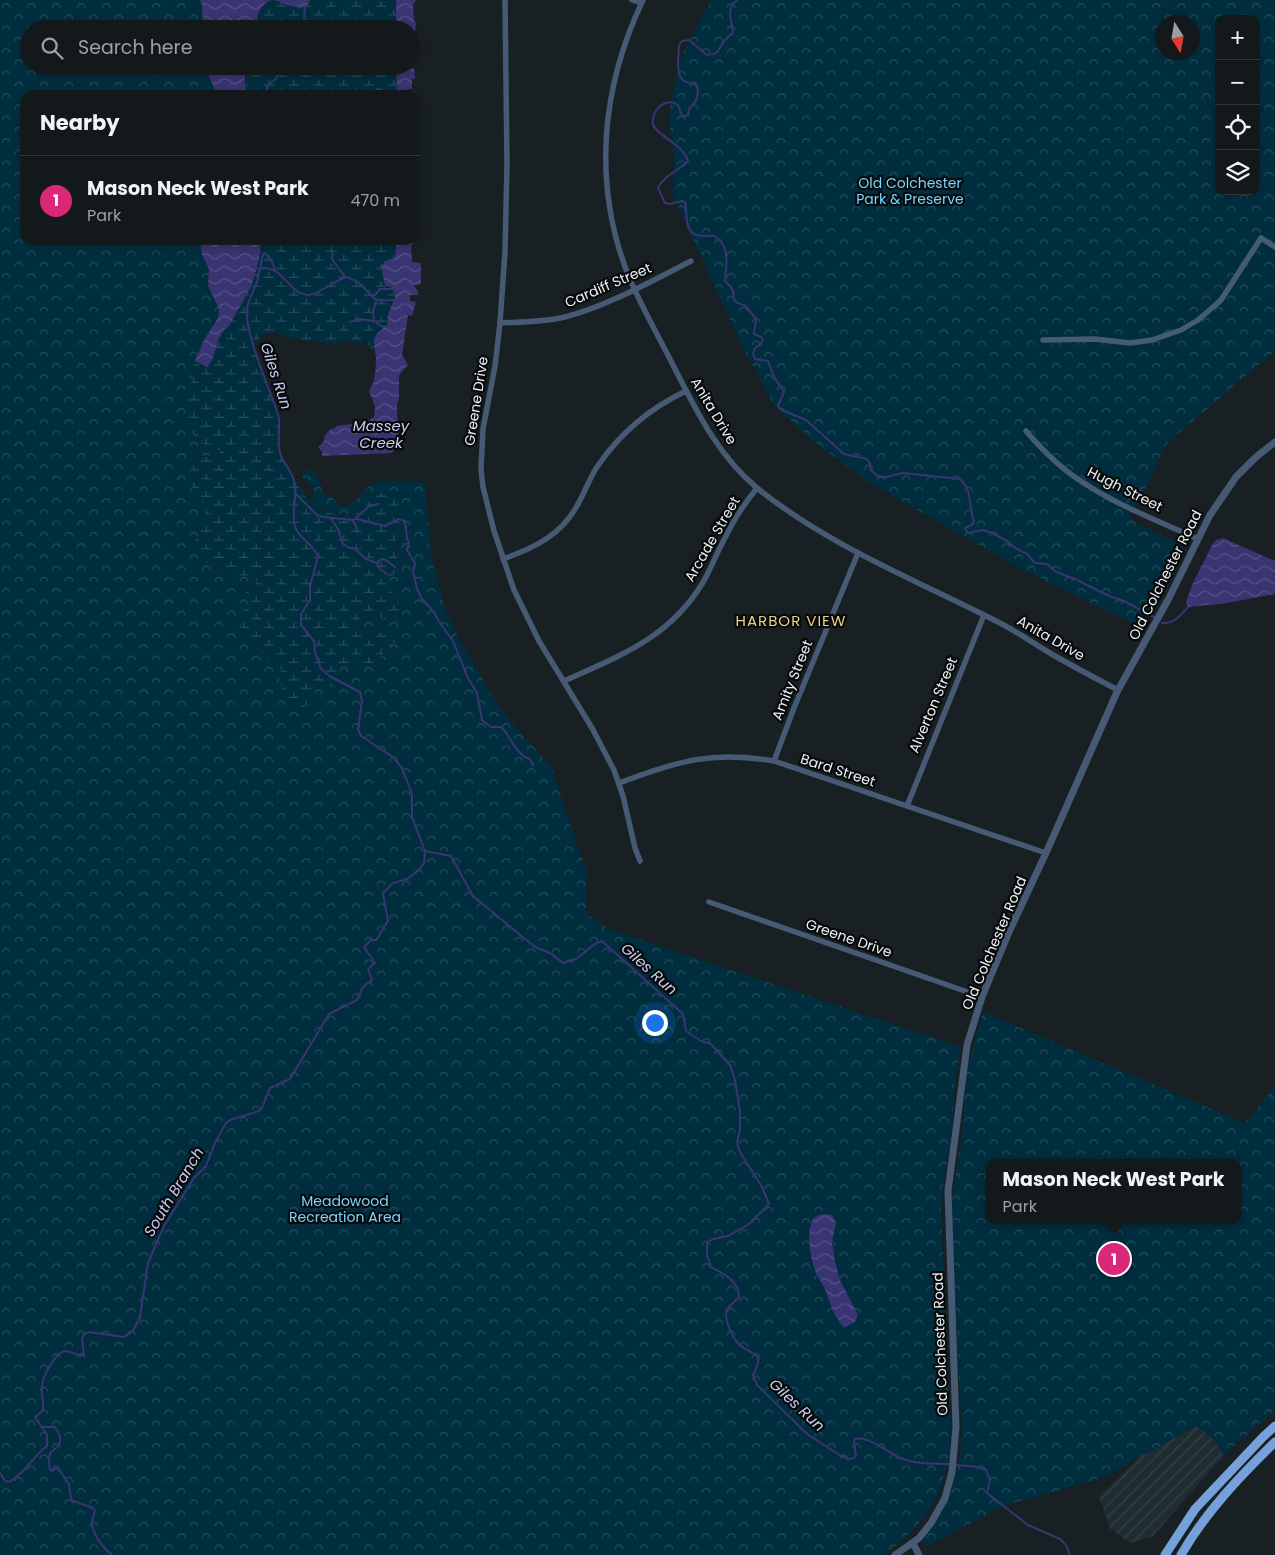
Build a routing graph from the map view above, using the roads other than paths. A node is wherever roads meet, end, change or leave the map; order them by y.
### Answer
1 (505, 0) edge
2 (632, 0) edge
3 (642, 2) edge
4 (1275, 247) edge
5 (692, 261) dead end
6 (634, 289) junction
7 (500, 323) junction
8 (1043, 340) dead end
9 (686, 391) junction
10 (1026, 432) dead end
11 (1275, 442) edge
12 (757, 488) junction
13 (1198, 539) junction
14 (858, 553) junction
15 (503, 559) junction
16 (984, 615) junction
17 (564, 681) junction
18 (1118, 690) junction
19 (774, 761) junction
20 (619, 783) junction
21 (907, 806) junction
22 (1046, 853) junction
23 (640, 862) dead end
24 (709, 902) dead end
25 (982, 997) junction
26 (1275, 1426) edge
27 (1275, 1442) edge
28 (913, 1543) junction
29 (895, 1555) edge
30 (918, 1555) edge
31 (1165, 1555) edge
32 (1181, 1555) edge

1 - 7 street, Greene Drive
2 - 3 street
3 - 6 street, Anita Drive
4 - 8 street
5 - 6 street, Cardiff Street
6 - 7 street, Cardiff Street
6 - 9 street, Anita Drive
7 - 15 street, Greene Drive
9 - 12 street, Anita Drive
9 - 15 street
10 - 13 street, Hugh Street
11 - 13 street, Old Colchester Road
12 - 14 street, Anita Drive
12 - 17 street, Arcade Street
13 - 18 street, Old Colchester Road
14 - 16 street, Anita Drive
14 - 19 street, Amity Street
15 - 17 street, Greene Drive
16 - 18 street, Anita Drive
16 - 21 street, Alverton Street
17 - 20 street, Greene Drive
18 - 22 street, Old Colchester Road
19 - 20 street, Bard Street
19 - 21 street, Bard Street
20 - 23 street, Greene Drive
21 - 22 street, Bard Street
22 - 25 street, Old Colchester Road
24 - 25 street, Greene Drive
25 - 28 street, Old Colchester Road
26 - 31 highway
27 - 32 highway
28 - 29 street, Old Colchester Road
28 - 30 street

